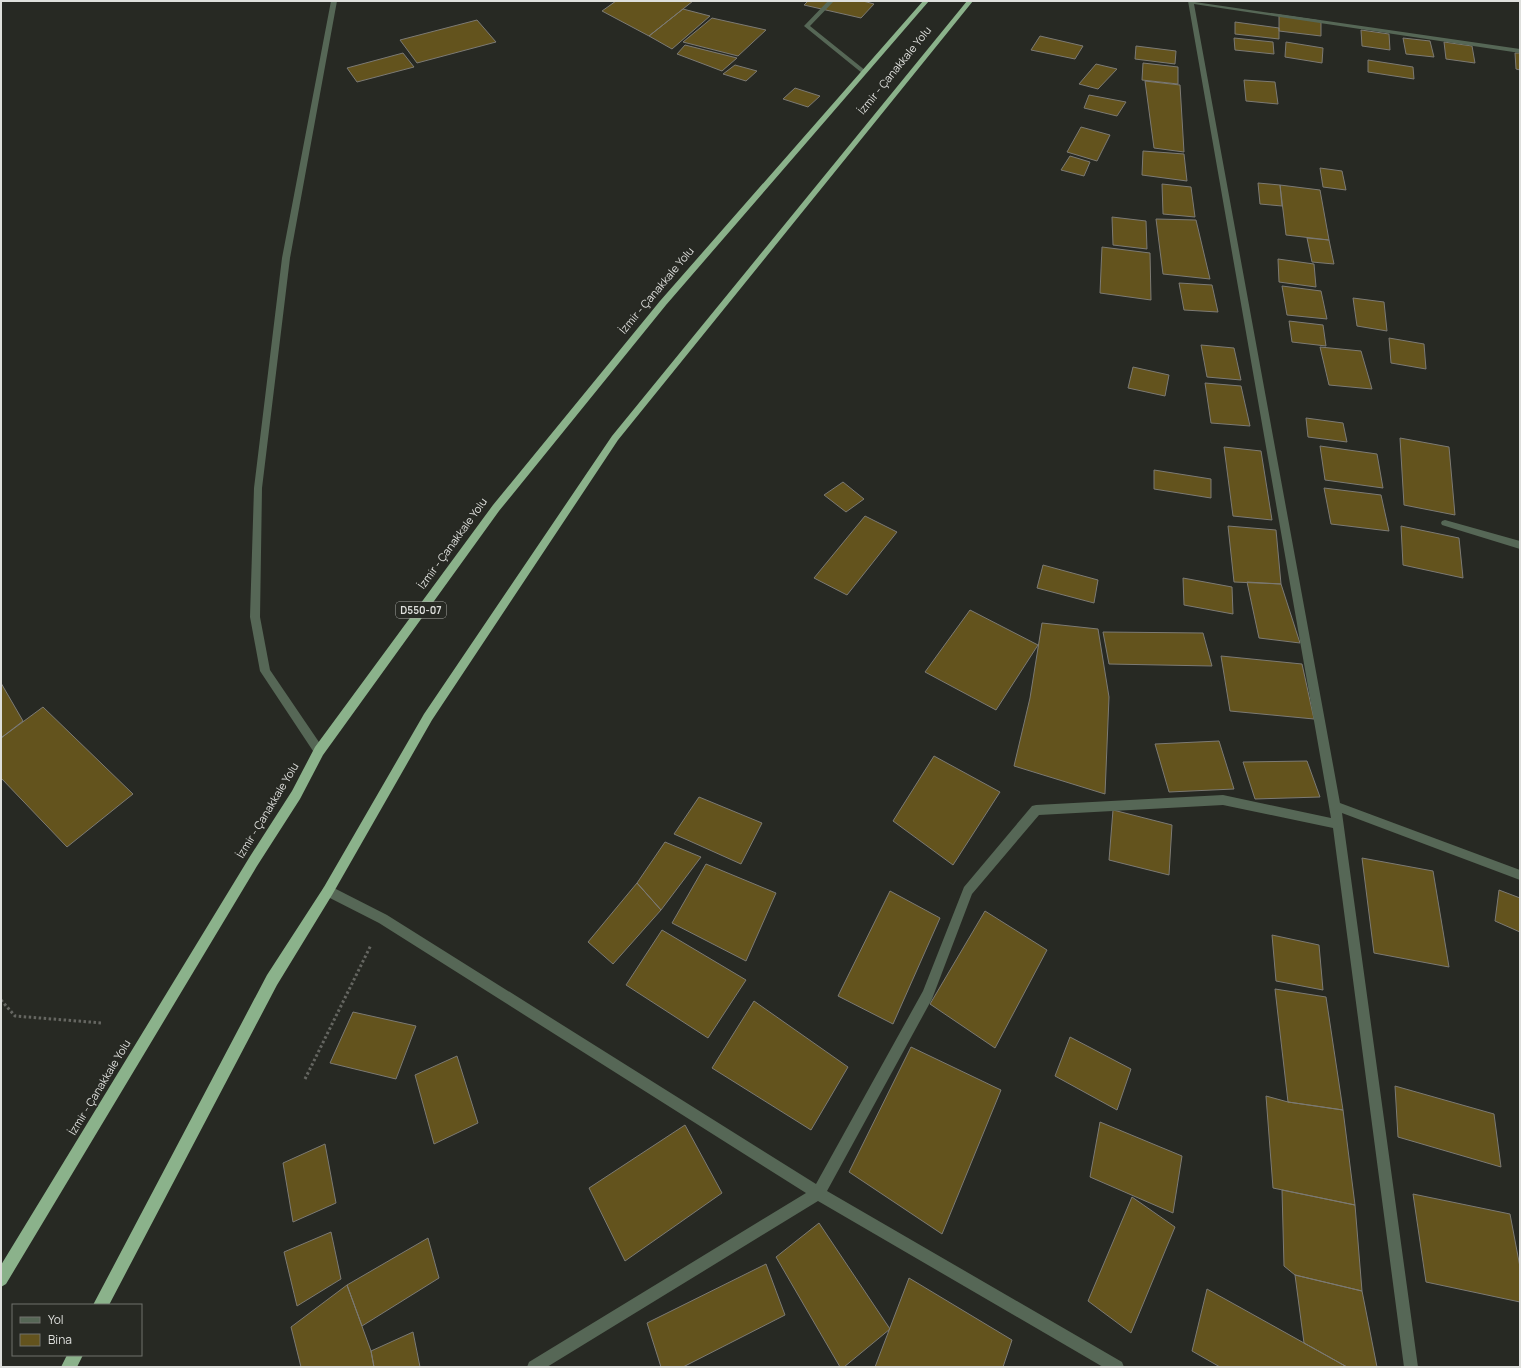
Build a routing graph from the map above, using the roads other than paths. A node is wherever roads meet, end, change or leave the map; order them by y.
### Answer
1 (334, 1) edge
2 (831, 1) edge
3 (926, 1) edge
4 (970, 1) edge
5 (1191, 2) edge
6 (1520, 51) edge
7 (864, 72) junction
8 (1445, 523) dead end
9 (1520, 545) edge
10 (319, 750) junction
11 (1334, 806) junction
12 (1338, 824) junction
13 (1520, 875) edge
14 (328, 891) junction
15 (818, 1193) junction
16 (1, 1279) edge
17 (102, 1304) edge
18 (74, 1356) edge
19 (69, 1367) edge
20 (534, 1367) edge
21 (1117, 1367) edge
22 (1411, 1367) edge

1 - 10 street
2 - 7 street
3 - 7 highway, İzmir - Çanakkale Yolu / D550-07
4 - 14 highway, İzmir - Çanakkale Yolu
5 - 6 street
5 - 11 street
7 - 10 highway, İzmir - Çanakkale Yolu / D550-07
8 - 9 street
10 - 16 highway, İzmir - Çanakkale Yolu / D550-07
11 - 12 street
11 - 13 street
12 - 15 street
12 - 22 street
14 - 15 street
14 - 17 highway, İzmir - Çanakkale Yolu
15 - 20 street
15 - 21 street
18 - 19 highway

